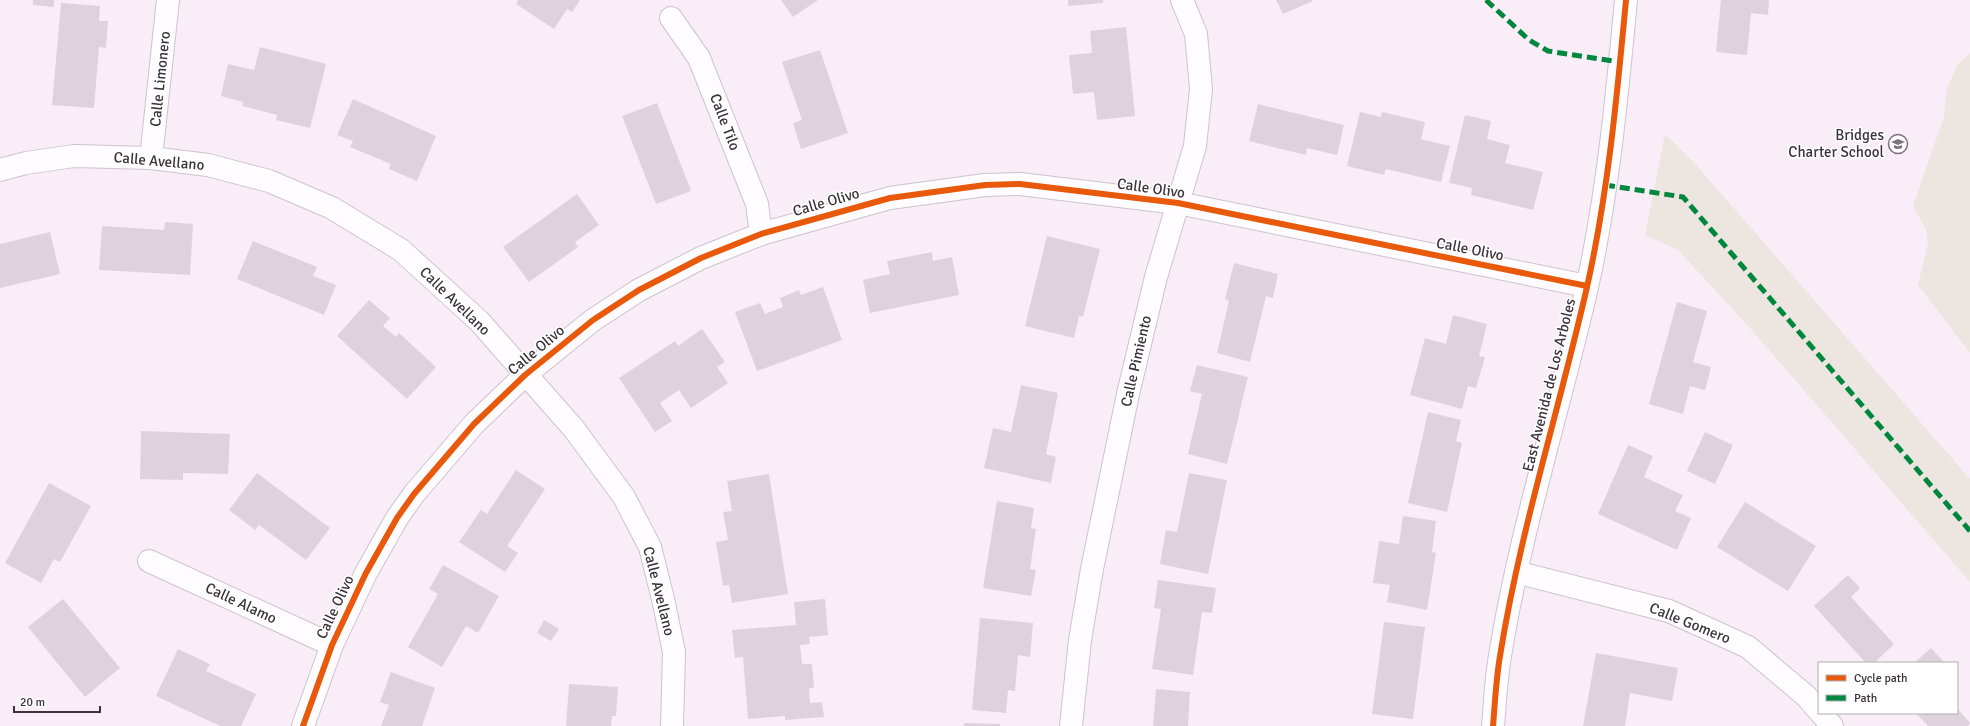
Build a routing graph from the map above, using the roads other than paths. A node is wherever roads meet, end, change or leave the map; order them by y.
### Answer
1 (168, 0) edge
2 (1182, 0) edge
3 (1626, 0) edge
4 (671, 18) dead end
5 (151, 158) junction
6 (0, 170) edge
7 (1178, 203) junction
8 (761, 234) junction
9 (1587, 286) junction
10 (525, 375) junction
11 (149, 561) dead end
12 (1516, 572) junction
13 (332, 645) junction
14 (1818, 710) edge
15 (1822, 714) edge
16 (303, 726) edge
17 (672, 726) edge
18 (1071, 726) edge
19 (1493, 726) edge
20 (1832, 726) edge

1 - 5 street, Calle Limonero
2 - 7 street, Calle Pimiento
3 - 9 street, East Avenida de Los Arboles
4 - 8 street, Calle Tilo
5 - 6 street, Calle Avellano
5 - 10 street, Calle Avellano
7 - 8 street, Calle Olivo
7 - 9 street, Calle Olivo
7 - 18 street, Calle Pimiento
8 - 10 street, Calle Olivo
9 - 12 street, East Avenida de Los Arboles
10 - 13 street, Calle Olivo
10 - 17 street, Calle Avellano
11 - 13 street, Calle Alamo
12 - 14 street, Calle Gomero
12 - 19 street, East Avenida de Los Arboles
13 - 16 street, Calle Olivo
15 - 20 street, Calle Gomero

